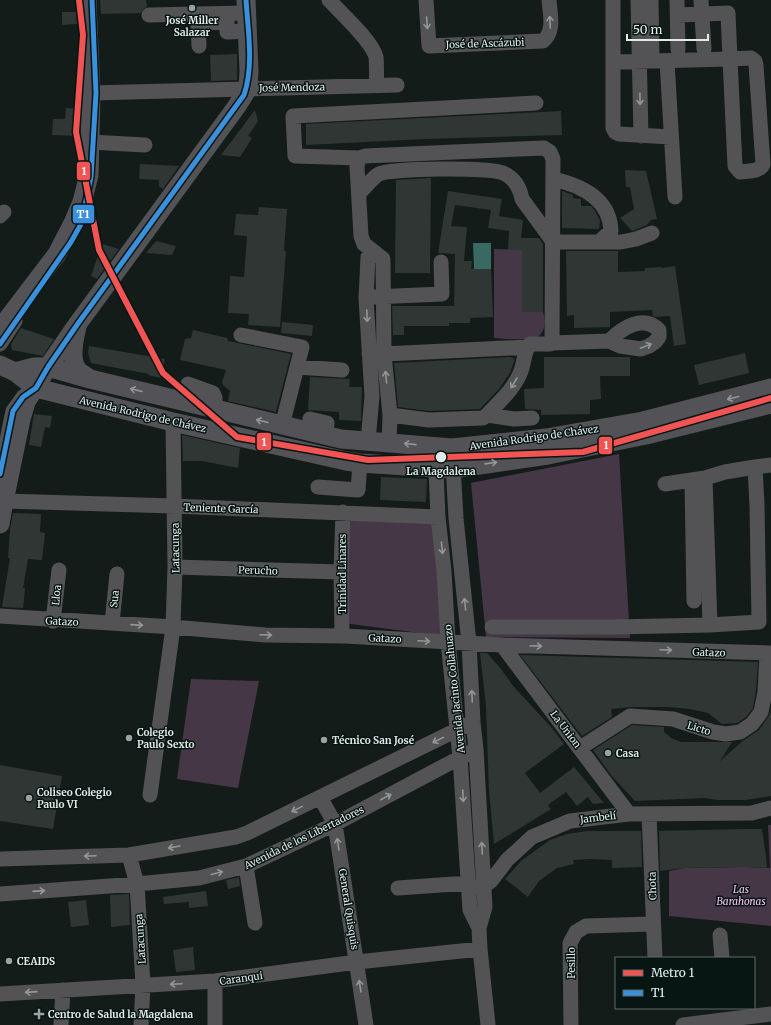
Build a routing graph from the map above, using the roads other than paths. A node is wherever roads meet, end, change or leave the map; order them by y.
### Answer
1 (87, 0) edge
2 (92, 0) edge
3 (329, 0) edge
4 (426, 0) edge
5 (549, 0) edge
6 (612, 0) edge
7 (638, 0) edge
8 (651, 0) edge
9 (727, 6) edge
10 (702, 7) edge
11 (678, 8) edge
12 (246, 14) edge
13 (149, 15) dead end
14 (199, 46) dead end
15 (678, 49) dead end
16 (704, 49) dead end
17 (730, 59) junction
18 (653, 61) junction
19 (613, 62) junction
20 (377, 85) junction
21 (397, 85) dead end
22 (248, 88) junction
23 (94, 93) junction
24 (536, 103) dead end
25 (641, 136) junction
26 (671, 137) junction
27 (91, 142) junction
28 (145, 145) dead end
29 (359, 158) junction
30 (552, 179) junction
31 (359, 193) junction
32 (675, 197) dead end
33 (652, 233) dead end
34 (553, 242) junction
35 (599, 242) junction
36 (372, 250) junction
37 (441, 262) dead end
38 (383, 297) junction
39 (366, 298) junction
40 (79, 322) junction
41 (0, 329) edge
42 (241, 335) dead end
43 (609, 341) dead end
44 (552, 343) junction
45 (0, 344) edge
46 (528, 347) junction
47 (377, 354) junction
48 (48, 367) junction
49 (297, 367) junction
50 (7, 369) edge
51 (342, 370) dead end
52 (90, 379) junction
53 (188, 384) dead end
54 (36, 388) junction
55 (771, 388) edge
56 (771, 404) edge
57 (372, 408) junction
58 (214, 409) junction
59 (390, 412) junction
60 (487, 416) junction
61 (532, 418) dead end
62 (310, 420) dead end
63 (173, 422) junction
64 (282, 426) junction
65 (324, 436) junction
66 (381, 442) junction
67 (443, 448) junction
68 (360, 463) junction
69 (386, 464) junction
70 (771, 465) edge
71 (755, 467) junction
72 (444, 468) junction
73 (0, 474) edge
74 (698, 479) junction
75 (665, 484) dead end
76 (318, 488) dead end
77 (4, 501) junction
78 (174, 506) junction
79 (343, 512) junction
80 (438, 517) junction
81 (0, 524) edge
82 (176, 567) junction
83 (59, 570) dead end
84 (341, 572) junction
85 (117, 574) dead end
86 (694, 601) dead end
87 (0, 616) edge
88 (53, 621) junction
89 (765, 621) edge
90 (112, 623) junction
91 (710, 625) junction
92 (173, 627) junction
93 (492, 627) dead end
94 (605, 627) junction
95 (342, 636) junction
96 (448, 642) junction
97 (469, 643) junction
98 (502, 645) junction
99 (604, 648) junction
100 (769, 653) edge
101 (473, 722) junction
102 (458, 730) junction
103 (580, 748) junction
104 (476, 749) junction
105 (460, 757) junction
106 (150, 795) dead end
107 (320, 798) junction
108 (771, 808) edge
109 (752, 813) junction
110 (629, 814) junction
111 (649, 814) junction
112 (771, 818) edge
113 (335, 824) junction
114 (129, 855) junction
115 (0, 859) edge
116 (246, 866) junction
117 (137, 884) junction
118 (468, 886) junction
119 (484, 886) junction
120 (398, 888) dead end
121 (0, 894) edge
122 (255, 923) dead end
123 (653, 924) junction
124 (479, 928) junction
125 (720, 934) dead end
126 (480, 949) junction
127 (655, 957) edge
128 (722, 957) edge
129 (357, 962) junction
130 (215, 982) junction
131 (144, 985) junction
132 (63, 990) junction
133 (0, 994) edge
134 (725, 1014) edge
135 (771, 1014) edge
136 (61, 1025) edge
137 (141, 1025) edge
138 (215, 1025) edge
139 (366, 1025) edge
140 (488, 1025) edge
141 (571, 1025) edge
142 (683, 1025) edge

1 - 23 main road
2 - 23 street
3 - 20 street
4 -> 5 street, José de Ascázubi
6 - 19 street
7 - 18 street
8 - 18 street
9 - 10 street
9 - 17 street
10 - 11 street
10 - 16 street
11 - 15 street
12 - 13 street
12 - 14 street
12 - 22 main road
17 - 17 street
17 - 18 street
18 - 19 street
18 -> 25 street
18 - 26 street
19 - 25 street
20 - 21 street, José Mendoza
20 - 22 street, José Mendoza
22 - 23 street, José Mendoza
22 - 40 main road
23 - 27 main road
24 - 29 street
25 - 26 street
26 - 32 street
27 - 28 street
27 - 41 main road
27 - 45 street
29 - 30 street
29 - 31 street
30 - 34 street
30 - 35 street
31 - 34 street
31 - 36 street
33 - 35 street
34 - 35 street
34 - 44 street
36 - 38 street
36 - 39 street
37 - 38 street
38 - 39 street
38 - 47 street
39 -> 47 street
40 - 48 main road
40 - 52 main road
42 - 49 street
43 - 44 street
44 - 46 street
46 - 47 street
46 -> 60 street
47 - 57 street
59 -> 47 street
48 - 50 main road, Avenida Rodrigo de Chávez
48 - 52 main road, Avenida Rodrigo de Chávez
48 - 54 main road
49 - 51 street
49 - 64 street
50 - 54 main road, Avenida Rodrigo de Chávez
58 -> 52 main road, Avenida Rodrigo de Chávez
53 - 58 street
54 - 63 main road, Avenida Rodrigo de Chávez
54 - 73 street
54 - 77 main road
55 -> 67 main road, Avenida Rodrigo de Chávez
72 -> 56 main road, Avenida Rodrigo de Chávez
57 - 59 street
57 - 66 street
64 -> 58 main road, Avenida Rodrigo de Chávez
59 - 60 street
59 - 66 street
60 - 61 street
62 - 65 street
63 - 68 main road, Avenida Rodrigo de Chávez
63 - 78 street, Latacunga
64 - 65 main road, Avenida Rodrigo de Chávez
65 - 66 main road, Avenida Rodrigo de Chávez
67 -> 66 main road, Avenida Rodrigo de Chávez
66 - 69 main road
67 - 72 street, Avenida Jacinto Collahuazo
68 - 69 main road, Avenida Rodrigo de Chávez
68 - 76 street
69 - 72 main road, Avenida Rodrigo de Chávez
70 - 71 street
71 - 74 street
71 - 89 street
72 - 80 street, Avenida Jacinto Collahuazo
97 -> 72 street, Avenida Jacinto Collahuazo
74 - 75 street
74 - 86 street
74 - 91 street
77 - 78 street, Teniente García
77 - 81 main road
78 - 79 street, Teniente García
78 - 82 street, Latacunga
79 - 80 street, Teniente García
79 - 84 street, Trinidad Linares
80 -> 96 street, Avenida Jacinto Collahuazo
82 - 84 street, Perucho
82 - 92 street, Latacunga
83 - 88 street, Lloa
84 - 95 street, Trinidad Linares
85 - 90 street, Sua
87 - 88 street, Gatazo
88 - 90 street, Gatazo
89 - 91 street
90 -> 92 street, Gatazo
91 - 94 street
92 -> 95 street, Gatazo
92 - 106 street, Latacunga
93 - 94 street
94 - 99 street
95 -> 96 street, Gatazo
96 - 97 street, Gatazo
96 - 102 street, Avenida Jacinto Collahuazo
97 - 98 street, Gatazo
101 -> 97 street, Avenida Jacinto Collahuazo
98 -> 99 street, Gatazo
98 - 103 street, La Union
99 -> 100 street, Gatazo
100 - 103 street, Licto
101 - 102 street
101 - 104 street, Avenida Jacinto Collahuazo
102 - 105 street, Avenida Jacinto Collahuazo
102 -> 107 street
103 - 110 street, La Union
104 - 105 street, Avenida de los Libertadores
119 -> 104 street, Avenida Jacinto Collahuazo
113 -> 105 street, Avenida de los Libertadores
105 -> 118 street, Avenida Jacinto Collahuazo
107 - 113 street, General Quisquis
107 -> 114 street
108 - 109 street, Jambelí
109 - 111 street, Jambelí
109 - 112 street, Jambelí
110 - 111 street, Jambelí
110 - 119 street, Jambelí
111 - 123 street, Chota
113 - 116 street, Avenida de los Libertadores
129 -> 113 street, General Quisquis
114 -> 115 street
114 - 117 street, Latacunga
117 -> 116 street, Avenida de los Libertadores
116 - 122 street
121 -> 117 street, Avenida de los Libertadores
117 - 131 street, Latacunga
118 - 119 street
118 - 120 street
118 - 124 street, Avenida Jacinto Collahuazo
119 - 124 street, Avenida Jacinto Collahuazo
123 - 127 street, Chota
123 - 141 street, Pesillo
124 - 126 street, Avenida Jacinto Collahuazo
125 - 128 street
126 - 129 street, Caranqui
126 - 140 street, Avenida Jacinto Collahuazo
129 - 130 street, Caranqui
139 -> 129 street, General Quisquis
130 -> 131 street, Caranqui
130 - 138 street
131 - 132 street, Caranqui
131 - 137 street, Latacunga
132 -> 133 street, Caranqui
132 - 136 street
134 - 135 street
134 - 142 street

